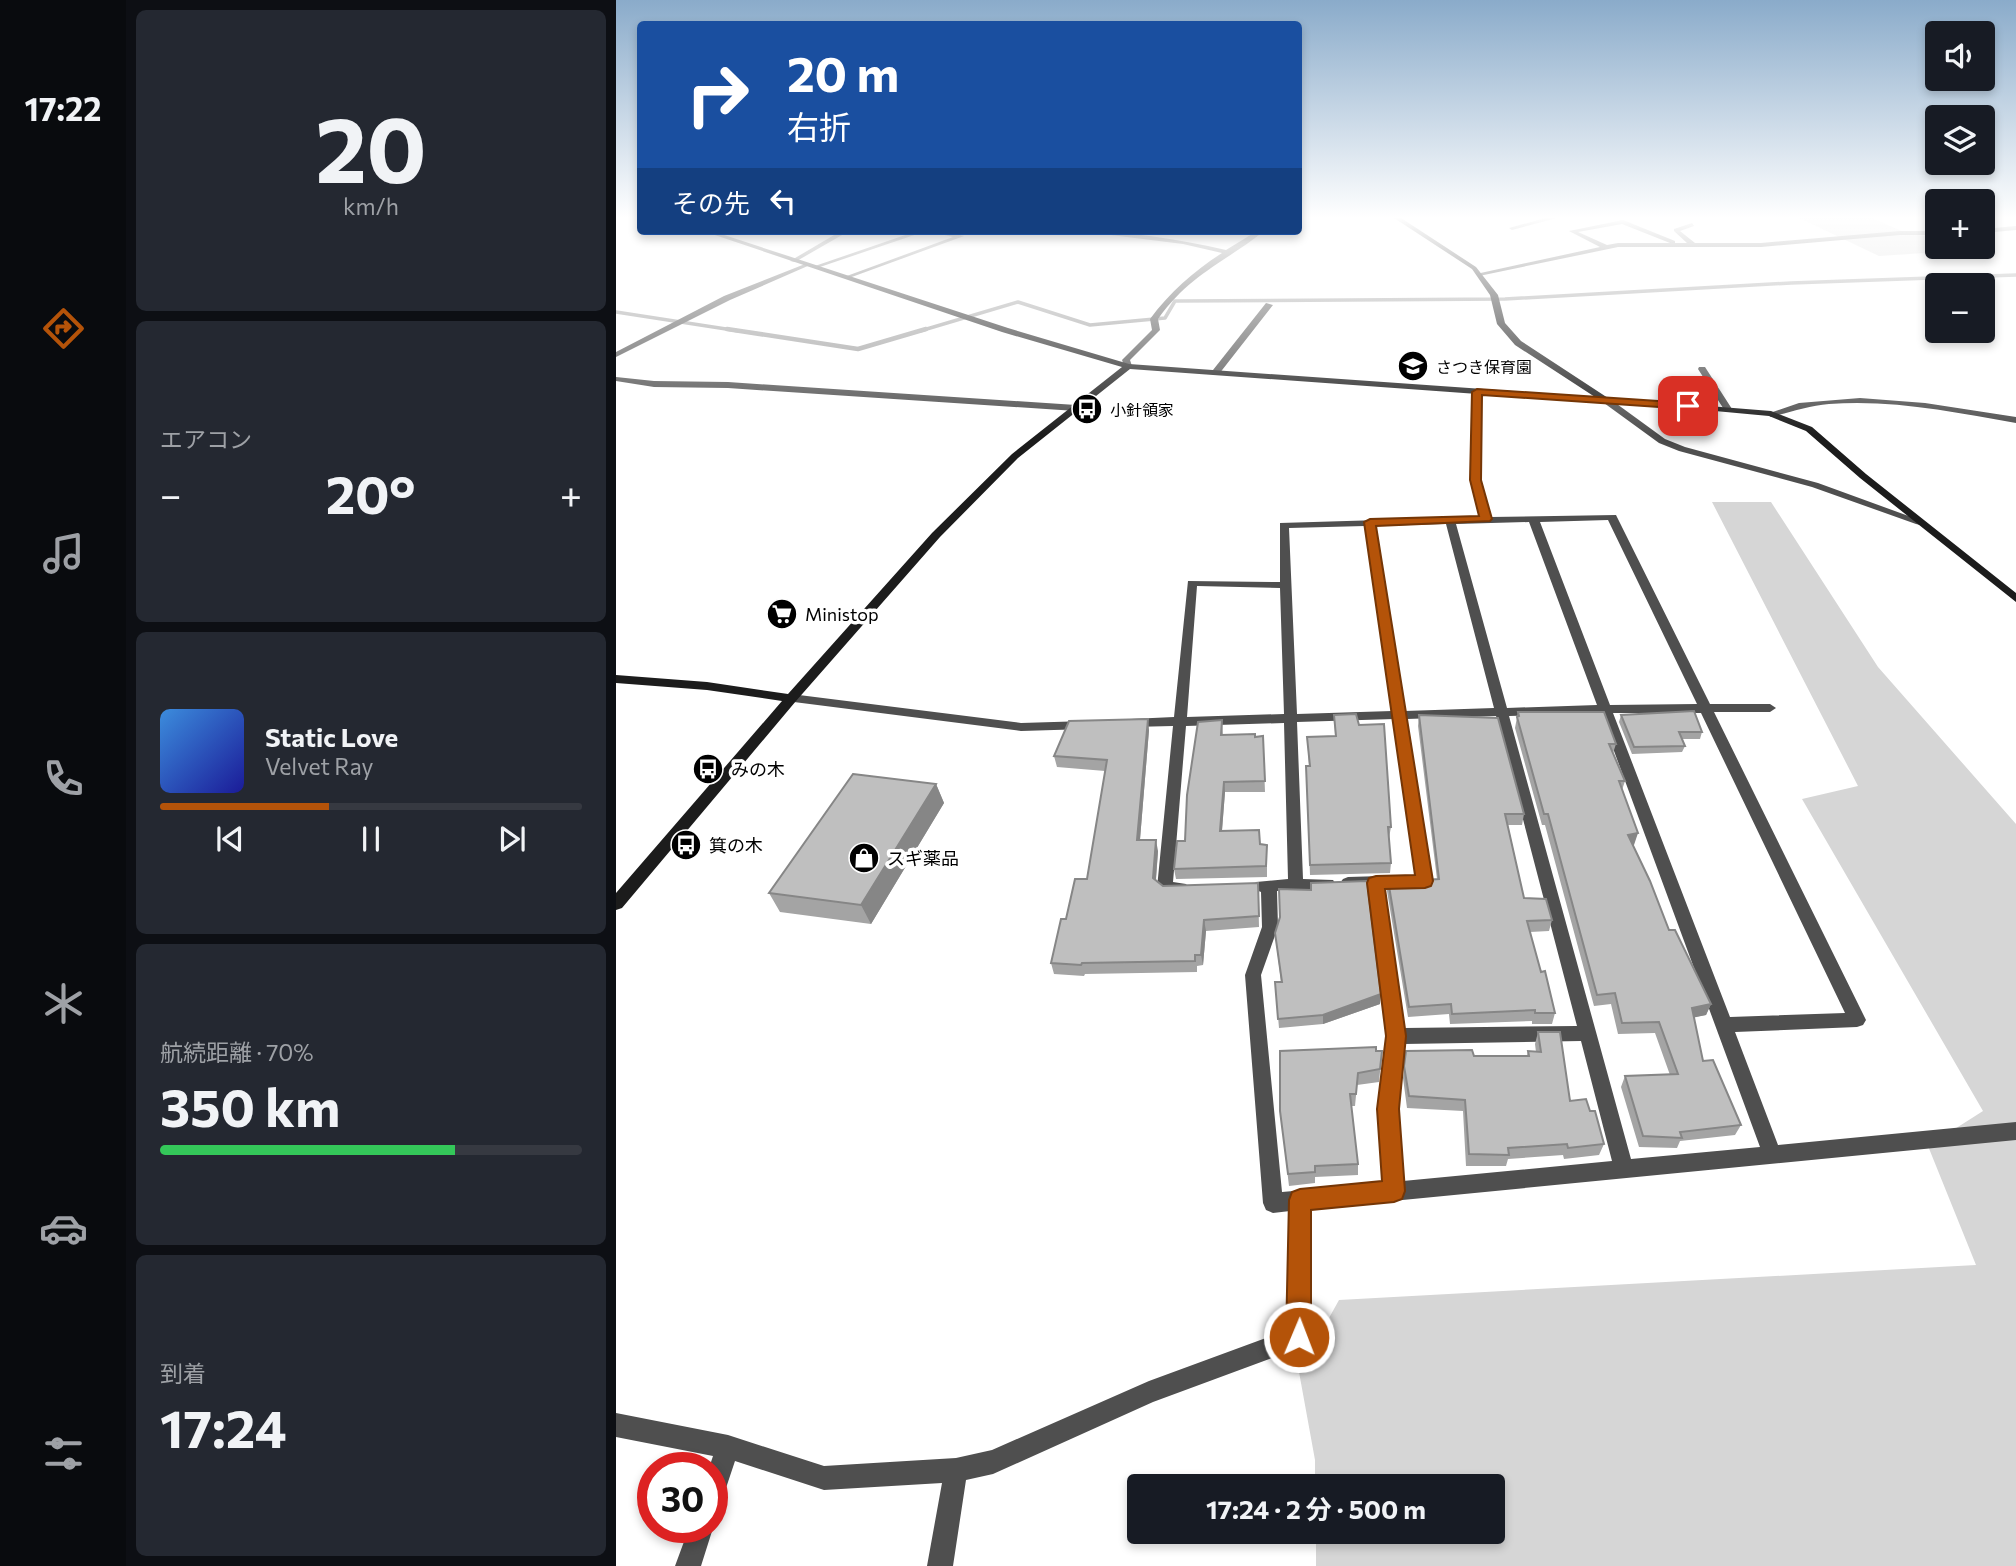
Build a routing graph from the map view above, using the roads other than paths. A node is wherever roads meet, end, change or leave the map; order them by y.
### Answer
1 (750, 289) edge
2 (883, 289) edge
3 (1180, 289) edge
4 (1490, 289) edge
5 (1269, 305) dead end
6 (616, 355) edge
7 (1128, 366) junction
8 (1702, 369) dead end
9 (1216, 372) junction
10 (616, 379) edge
11 (1477, 392) junction
12 (1607, 401) junction
13 (1076, 408) junction
14 (1728, 409) junction
15 (1771, 414) junction
16 (2016, 420) edge
17 (1532, 518) junction
18 (1486, 519) junction
19 (1450, 520) junction
20 (1370, 522) junction
21 (1920, 522) junction
22 (1286, 585) junction
23 (2016, 599) edge
24 (618, 681) edge
25 (791, 698) junction
26 (1704, 708) junction
27 (1770, 708) dead end
28 (1605, 709) junction
29 (1502, 713) junction
30 (1399, 716) junction
31 (1290, 719) junction
32 (1181, 721) junction
33 (1376, 883) junction
34 (1296, 885) junction
35 (1243, 886) edge
36 (1269, 886) junction
37 (1191, 888) edge
38 (616, 904) edge
39 (1724, 1025) junction
40 (1588, 1033) junction
41 (1396, 1036) junction
42 (2016, 1131) edge
43 (1772, 1153) junction
44 (1624, 1168) junction
45 (1394, 1191) junction
46 (1300, 1200) junction
47 (616, 1425) edge
48 (728, 1447) junction
49 (726, 1452) edge
50 (956, 1470) junction
51 (696, 1543) edge
52 (688, 1566) edge
53 (940, 1566) edge

1 - 6 street
2 - 7 street
3 - 7 street
4 - 12 street
5 - 9 street
7 - 9 street
7 - 13 street
8 - 14 street
9 - 11 street
10 - 13 street
11 - 12 street
11 - 18 street
12 - 14 street
12 - 21 street
13 - 25 street
14 - 15 street
15 - 16 street
15 - 21 street
17 - 18 street
17 - 26 street
17 - 28 street
18 - 19 street
19 - 20 street
19 - 29 street
20 - 22 street
20 - 30 street
21 - 23 street
22 - 31 street
22 - 32 street
24 - 25 street
25 - 32 street
25 - 38 street
26 - 27 street
26 - 28 street
26 - 39 street
28 - 29 street
28 - 39 street
29 - 30 street
29 - 40 street
30 - 31 street
30 - 33 street
31 - 32 street
31 - 34 street
32 - 37 street
33 - 34 street
33 - 41 street
34 - 36 street
35 - 36 street
36 - 46 street
39 - 43 street
40 - 41 street
40 - 44 street
41 - 45 street
42 - 43 street
43 - 44 street
44 - 45 street
45 - 46 street
46 - 50 street
47 - 48 street
48 - 49 street
48 - 50 street
50 - 53 street
51 - 52 street

